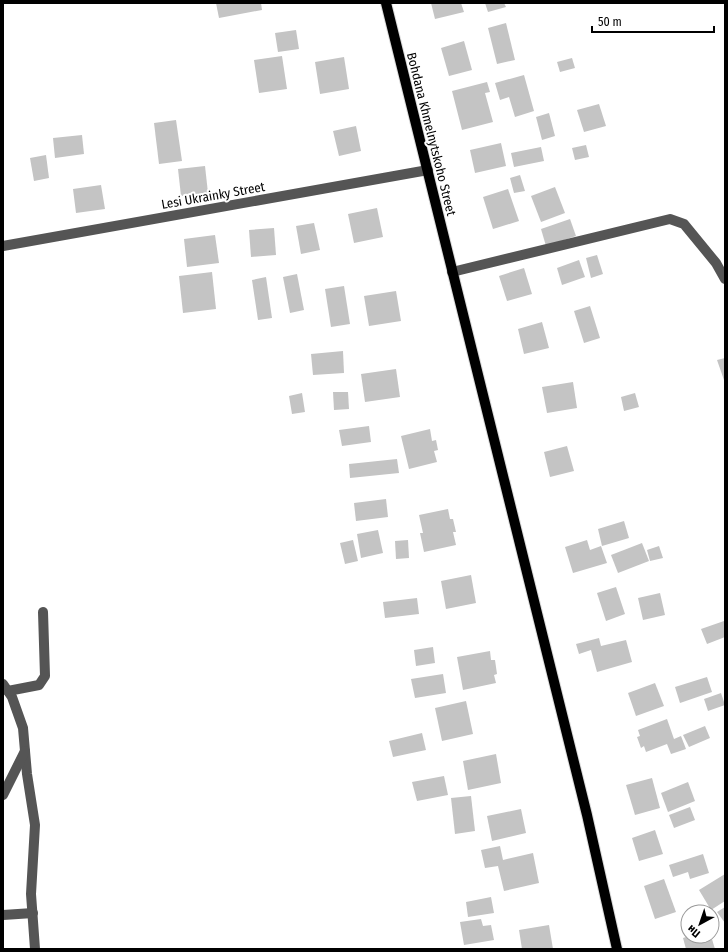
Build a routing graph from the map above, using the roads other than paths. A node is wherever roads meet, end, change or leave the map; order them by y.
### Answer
1 (386, 3) edge
2 (428, 170) junction
3 (3, 246) edge
4 (452, 272) junction
5 (725, 279) edge
6 (44, 612) dead end
7 (5, 687) edge
8 (25, 751) junction
9 (3, 795) edge
10 (33, 913) junction
11 (3, 915) edge
12 (35, 949) edge
13 (617, 949) edge

1 - 2 main road, Bohdana Khmelnytskoho Street
2 - 3 street, Lesi Ukrainky Street
2 - 4 main road, Bohdana Khmelnytskoho Street
4 - 5 street
4 - 13 main road, Bohdana Khmelnytskoho Street
6 - 7 street
7 - 8 street
8 - 9 street
8 - 10 street
10 - 11 street
10 - 12 street

